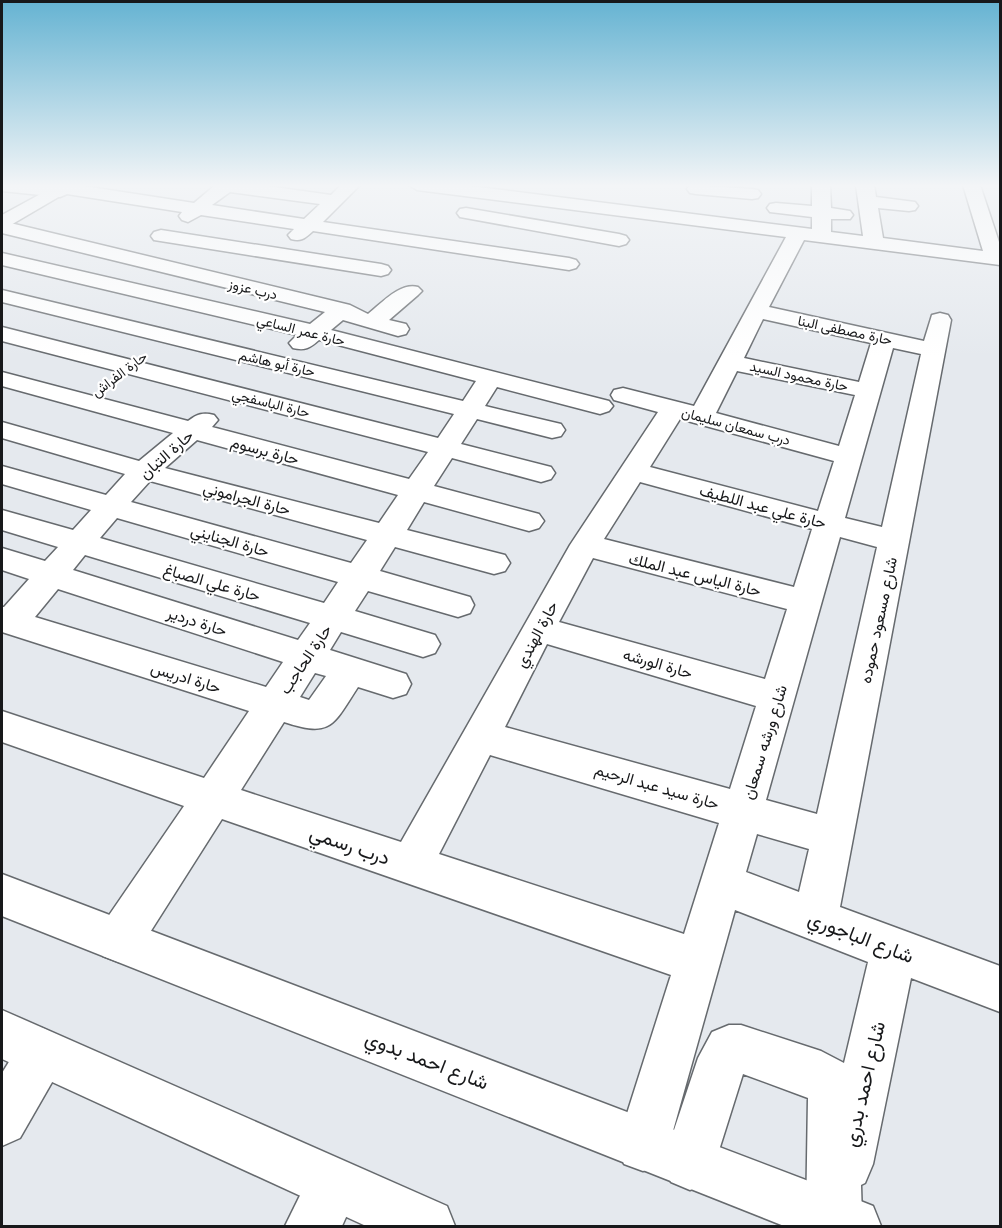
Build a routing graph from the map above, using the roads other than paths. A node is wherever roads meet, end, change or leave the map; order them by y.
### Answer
1 (64, 242) edge
2 (153, 242) edge
3 (202, 242) edge
4 (290, 242) edge
5 (422, 242) edge
6 (554, 242) edge
7 (793, 242) edge
8 (868, 242) edge
9 (992, 242) edge
10 (874, 243) joint
11 (930, 250) junction
12 (278, 254) junction
13 (2, 259) edge
14 (131, 259) junction
15 (998, 259) edge
16 (537, 260) junction
17 (905, 260) dead end
18 (569, 264) dead end
19 (381, 270) dead end
20 (95, 281) junction
21 (240, 286) junction
22 (411, 291) dead end
23 (2, 296) edge
24 (50, 308) junction
25 (206, 308) junction
26 (342, 310) junction
27 (756, 311) junction
28 (372, 322) junction
29 (398, 329) dead end
30 (314, 332) junction
31 (2, 335) edge
32 (937, 335) joint
33 (168, 337) junction
34 (884, 339) junction
35 (730, 362) junction
36 (276, 363) junction
37 (128, 367) junction
38 (491, 378) junction
39 (2, 379) edge
40 (869, 391) junction
41 (237, 394) junction
42 (83, 401) junction
43 (611, 401) joint
44 (470, 410) junction
45 (687, 413) junction
46 (2, 430) edge
47 (193, 430) junction
48 (552, 430) dead end
49 (33, 440) junction
50 (445, 448) junction
51 (849, 457) junction
52 (2, 463) edge
53 (144, 471) junction
54 (633, 471) junction
55 (542, 473) dead end
56 (2, 475) edge
57 (417, 490) junction
58 (111, 506) junction
59 (2, 520) edge
60 (529, 521) dead end
61 (830, 524) junction
62 (387, 535) junction
63 (894, 541) junction
64 (79, 543) junction
65 (585, 545) junction
66 (447, 550) junction
67 (2, 559) edge
68 (494, 563) dead end
69 (52, 575) junction
70 (360, 577) junction
71 (422, 595) junction
72 (806, 602) junction
73 (458, 606) dead end
74 (333, 618) junction
75 (6, 620) edge
76 (539, 629) junction
77 (423, 644) dead end
78 (307, 656) junction
79 (350, 670) junction
80 (393, 684) dead end
81 (777, 697) junction
82 (275, 705) junction
83 (2, 727) edge
84 (481, 736) junction
85 (213, 799) junction
86 (743, 811) junction
87 (832, 837) junction
88 (411, 865) junction
89 (721, 884) junction
90 (3, 896) edge
91 (815, 920) junction
92 (119, 940) junction
93 (894, 949) junction
94 (698, 962) junction
95 (1000, 989) edge
96 (22, 1043) edge
97 (2, 1120) edge
98 (643, 1145) junction
99 (690, 1163) junction
100 (323, 1206) edge
101 (843, 1223) edge
102 (427, 1227) edge

1 - 14 street, درب عزوز
2 - 14 street
3 - 12 street
4 - 12 street, حارة الفراش
5 - 16 street
6 - 16 street
7 - 27 street, حارة الهندي
8 - 10 street
9 - 15 street
10 - 11 street
11 - 15 street
11 - 17 street
12 - 19 street
12 - 21 street, حارة الفراش
13 - 20 street, حارة عمر الساعي
14 - 21 street, درب عزوز
16 - 18 street
20 - 24 street
20 - 25 street, حارة عمر الساعي
21 - 25 street, حارة الفراش
21 - 26 street, درب عزوز
22 - 28 street
23 - 24 street, حارة أبو هاشم
24 - 31 street
24 - 33 street, حارة أبو هاشم
25 - 30 street, حارة عمر الساعي
25 - 33 street, حارة الفراش
26 - 28 street, درب عزوز
26 - 30 street, حارة التبان
27 - 34 street, حارة مصطفى البنا
27 - 35 street, حارة الهندي
28 - 29 street, درب عزوز
30 - 36 street, حارة التبان
30 - 38 street, حارة عمر الساعي
31 - 37 street, حارة الباسفجي
32 - 34 street, حارة مصطفى البنا
32 - 63 street, شارع مسعود حموده
33 - 36 street, حارة أبو هاشم
33 - 37 street, حارة الفراش
34 - 40 street, شارع ورشه سمعان
35 - 40 street, حارة محمود السيد
35 - 45 street, حارة الهندي
36 - 41 street, حارة التبان
36 - 44 street, حارة أبو هاشم
37 - 41 street, حارة الباسفجي
37 - 42 street, حارة الفراش
38 - 43 street, حارة عمر الساعي
38 - 44 street, حارة الحاجب
39 - 42 street, حارة برسوم
40 - 51 street, شارع ورشه سمعان
41 - 47 street, حارة التبان
41 - 50 street, حارة الباسفجي
42 - 47 street, حارة برسوم
42 - 49 street, حارة الفراش
43 - 45 street, درب سمعان سليمان
44 - 48 street, حارة أبو هاشم
44 - 50 street, حارة الحاجب
45 - 51 street, درب سمعان سليمان
45 - 54 street, حارة الهندي
46 - 49 street, حارة الجراموني
47 - 53 street, حارة التبان
47 - 57 street, حارة برسوم
49 - 52 street, حارة الفراش
49 - 53 street, حارة الجراموني
50 - 55 street, حارة الباسفجي
50 - 57 street, حارة الحاجب
51 - 61 street, شارع ورشه سمعان
53 - 58 street, حارة التبان
53 - 62 street, حارة الجراموني
54 - 61 street, حارة علي عبد اللطيف
54 - 65 street, حارة الهندي
56 - 58 street, حارة الجنايني
57 - 60 street, حارة برسوم
57 - 62 street, حارة الحاجب
58 - 64 street, حارة التبان
58 - 70 street, حارة الجنايني
59 - 64 street, حارة علي الصباغ
61 - 63 street, حارة علي عبد اللطيف
61 - 72 street, شارع ورشه سمعان
62 - 66 street, حارة الجراموني
62 - 70 street, حارة الحاجب
63 - 87 street, شارع مسعود حموده
64 - 69 street, حارة التبان
64 - 74 street, حارة علي الصباغ
65 - 72 street, حارة الياس عبد الملك
65 - 76 street, حارة الهندي
66 - 68 street, حارة الجراموني
66 - 71 street
67 - 69 street, حارة دردير
69 - 75 street, حارة التبان
69 - 78 street, حارة دردير
70 - 71 street, حارة الجنايني
70 - 74 street, حارة الحاجب
71 - 73 street, حارة الجنايني
72 - 81 street, شارع ورشه سمعان
74 - 77 street, حارة علي الصباغ
74 - 78 street, حارة الحاجب
75 - 82 street, حارة ادريس
76 - 81 street, حارة الورشه
76 - 84 street, حارة الهندي
78 - 79 street, حارة دردير
78 - 82 street, حارة الحاجب
79 - 80 street, حارة دردير
79 - 82 street, حارة ادريس
81 - 86 street, شارع ورشه سمعان
82 - 85 street, حارة الحاجب
83 - 85 street, درب رسمي
84 - 86 street, حارة سيد عبد الرحيم
84 - 88 street, حارة الهندي
85 - 88 street, درب رسمي
85 - 92 street, حارة الحاجب
86 - 87 street, حارة سيد عبد الرحيم
86 - 89 street, شارع ورشه سمعان
87 - 91 street, شارع مسعود حموده
88 - 94 street, درب رسمي
89 - 91 street, شارع الباجوري
89 - 94 street, شارع ورشه سمعان
90 - 92 street, شارع احمد بدوي
91 - 93 street, شارع الباجوري
92 - 98 street, شارع احمد بدوي
93 - 95 street, شارع الباجوري
93 - 101 street, شارع احمد بدري
94 - 98 street, شارع ورشه سمعان
96 - 97 street
96 - 100 street
98 - 99 street, شارع احمد بدوي
99 - 101 street, شارع احمد بدوي
99 - 101 street
100 - 102 street

